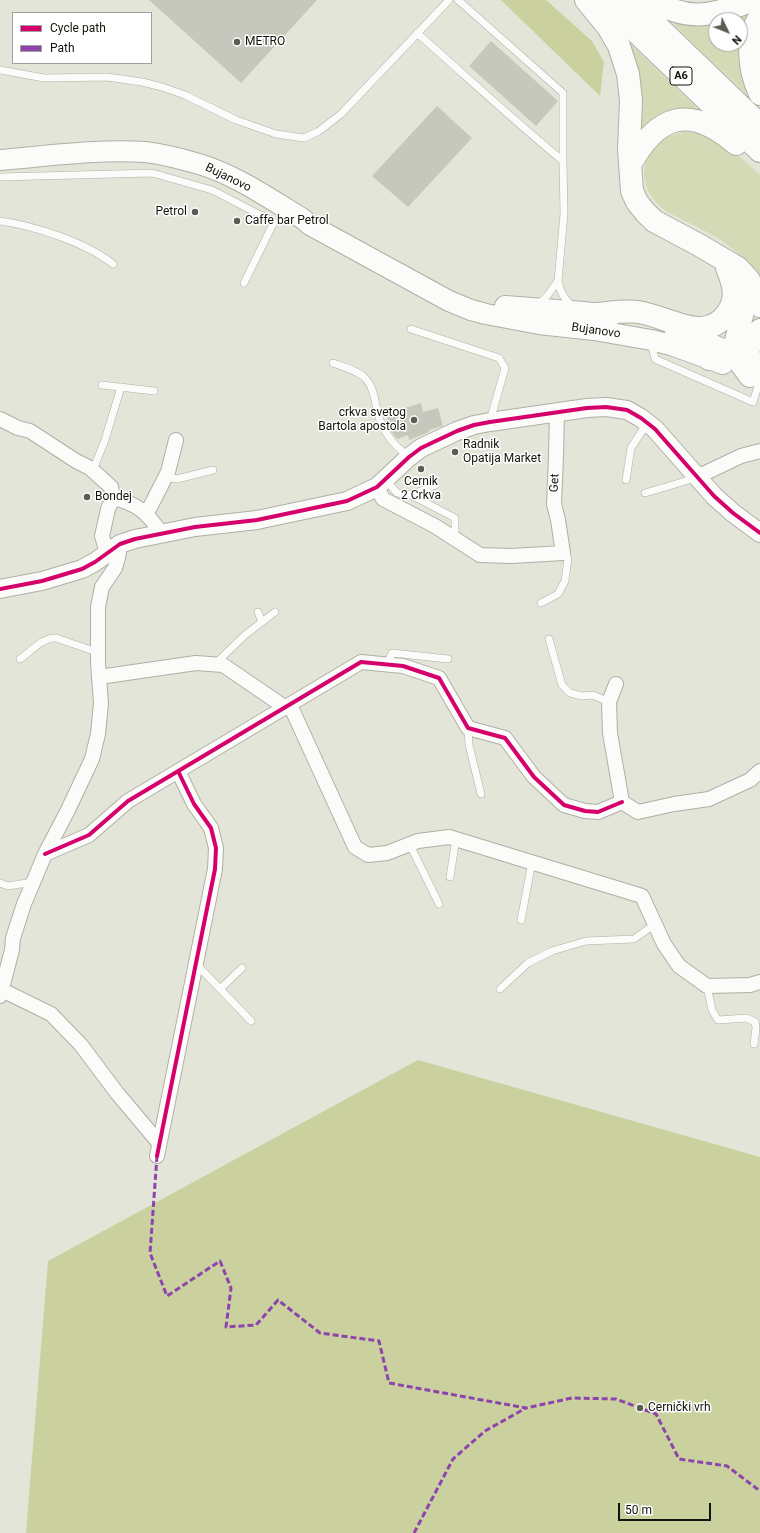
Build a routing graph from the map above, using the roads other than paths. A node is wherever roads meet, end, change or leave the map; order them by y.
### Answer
1 (449, 0) edge
2 (458, 0) edge
3 (586, 0) edge
4 (603, 0) edge
5 (630, 0) edge
6 (652, 0) edge
7 (753, 0) edge
8 (760, 16) edge
9 (417, 33) junction
10 (0, 70) edge
11 (760, 94) edge
12 (760, 125) edge
13 (760, 151) edge
14 (0, 160) edge
15 (563, 160) junction
16 (630, 164) junction
17 (760, 166) edge
18 (0, 177) edge
19 (234, 190) junction
20 (0, 221) edge
21 (699, 245) junction
22 (113, 264) dead end
23 (727, 268) junction
24 (558, 281) junction
25 (244, 283) dead end
26 (431, 290) junction
27 (760, 306) edge
28 (522, 308) junction
29 (590, 313) junction
30 (411, 329) dead end
31 (760, 330) edge
32 (651, 340) junction
33 (736, 355) junction
34 (709, 359) junction
35 (333, 363) dead end
36 (758, 375) edge
37 (102, 385) dead end
38 (121, 387) junction
39 (154, 391) dead end
40 (557, 412) junction
41 (0, 419) edge
42 (490, 422) junction
43 (647, 423) junction
44 (176, 440) dead end
45 (760, 451) edge
46 (409, 457) junction
47 (93, 470) junction
48 (213, 470) dead end
49 (165, 477) junction
50 (697, 477) junction
51 (626, 480) dead end
52 (381, 483) junction
53 (435, 485) dead end
54 (645, 493) dead end
55 (411, 494) junction
56 (113, 498) junction
57 (147, 513) junction
58 (161, 533) junction
59 (760, 533) edge
60 (456, 539) junction
61 (113, 549) junction
62 (563, 553) junction
63 (0, 589) edge
64 (541, 603) dead end
65 (258, 612) dead end
66 (275, 612) dead end
67 (262, 622) junction
68 (550, 639) dead end
69 (97, 652) junction
70 (448, 659) dead end
71 (20, 660) dead end
72 (215, 664) junction
73 (387, 665) junction
74 (99, 678) junction
75 (616, 684) dead end
76 (609, 702) junction
77 (288, 707) junction
78 (468, 728) junction
79 (178, 771) junction
80 (760, 771) edge
81 (481, 794) dead end
82 (622, 802) junction
83 (456, 839) junction
84 (410, 845) junction
85 (45, 854) junction
86 (532, 862) junction
87 (450, 878) dead end
88 (33, 882) junction
89 (0, 883) edge
90 (439, 904) dead end
91 (521, 920) dead end
92 (655, 924) junction
93 (196, 964) junction
94 (242, 968) dead end
95 (760, 982) edge
96 (707, 986) junction
97 (220, 989) junction
98 (500, 989) dead end
99 (1, 993) edge
100 (251, 1021) dead end
101 (754, 1044) dead end

1 - 9 lane
2 - 15 lane
3 - 16 highway
4 - 13 highway, A6
5 - 12 highway, A6
6 - 7 highway
8 - 11 highway
9 - 10 lane
9 - 15 lane
14 - 19 main road, Bujanovo
15 - 24 lane
16 - 17 highway
16 - 21 highway
18 - 19 lane
19 - 25 lane
19 - 26 main road, Bujanovo
20 - 22 lane
21 - 23 highway
21 - 27 highway
23 - 29 highway
23 - 33 highway
24 - 28 lane
24 - 29 lane
26 - 28 main road, Bujanovo
26 - 32 main road, Bujanovo
28 - 29 main road, Bujanovo
29 - 33 main road, Bujanovo
30 - 42 lane
31 - 33 highway
32 - 34 main road, Bujanovo
32 - 36 lane
33 - 34 highway
33 - 36 highway
34 - 36 main road, Bujanovo
35 - 46 lane
37 - 38 lane
38 - 39 lane
38 - 47 lane
40 - 42 street
40 - 43 street
40 - 62 street, Get
41 - 47 street
42 - 46 street
43 - 50 street
43 - 51 lane
44 - 49 street
45 - 50 street
46 - 52 street
47 - 56 street
48 - 49 lane
49 - 57 street
50 - 54 lane
50 - 59 street
52 - 55 lane
52 - 58 street
52 - 60 street
53 - 55 lane
55 - 60 lane
56 - 57 street
56 - 61 street
57 - 58 street
58 - 61 street
60 - 62 street
61 - 63 street
61 - 69 street
62 - 64 lane
65 - 67 lane
66 - 67 lane
67 - 72 lane
68 - 76 lane
69 - 71 lane
69 - 74 street
70 - 73 lane
72 - 74 street
72 - 77 street
73 - 77 street
73 - 78 street
74 - 85 street
75 - 76 street
76 - 82 street
77 - 79 street
77 - 84 street
78 - 81 lane
78 - 82 street
79 - 85 street
79 - 93 street
80 - 82 street
83 - 84 street
83 - 86 street
83 - 87 lane
84 - 90 lane
85 - 88 street
86 - 91 lane
86 - 92 street
88 - 89 lane
88 - 99 street
92 - 96 street
92 - 98 lane
93 - 97 lane
93 - 99 street
94 - 97 lane
95 - 96 street
96 - 101 lane
97 - 100 lane

